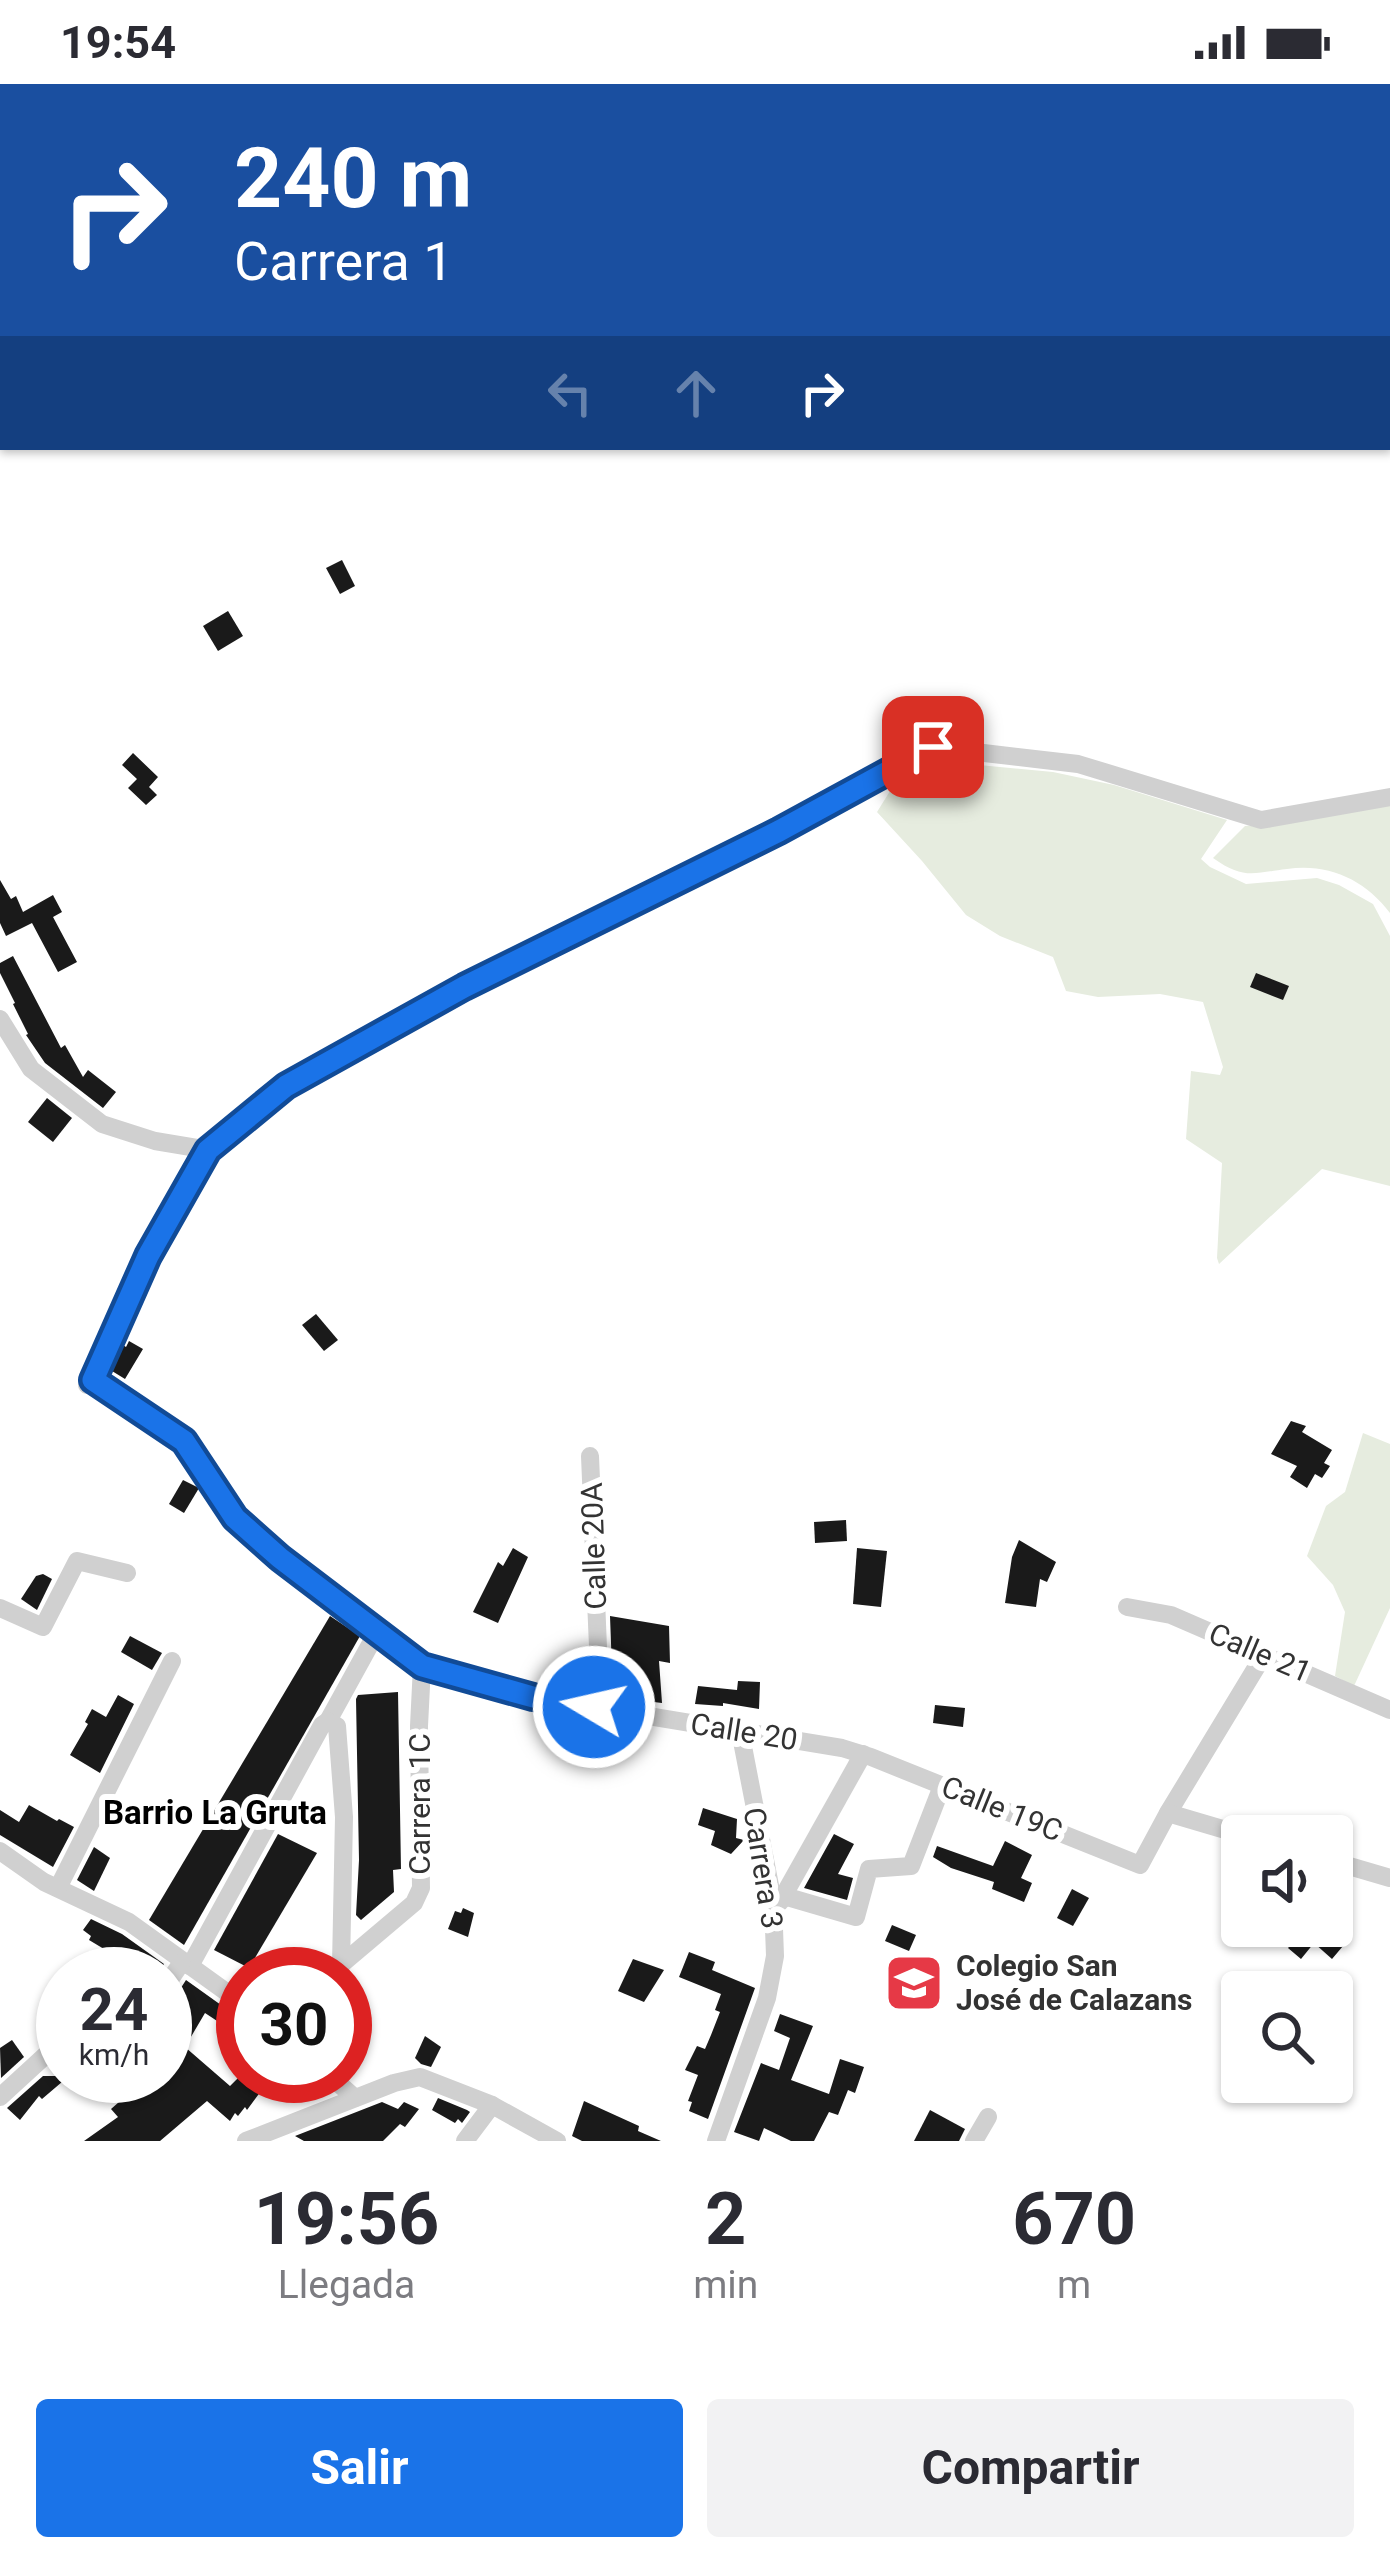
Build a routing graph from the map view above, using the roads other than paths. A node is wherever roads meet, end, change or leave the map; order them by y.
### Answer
1 (1390, 797) edge
2 (0, 1019) edge
3 (208, 1150) junction
4 (590, 1456) dead end
5 (127, 1573) dead end
6 (1126, 1607) dead end
7 (0, 1608) edge
8 (377, 1632) junction
9 (1265, 1654) junction
10 (172, 1661) dead end
11 (422, 1666) junction
12 (594, 1707) junction
13 (1390, 1710) edge
14 (328, 1721) junction
15 (740, 1731) junction
16 (863, 1754) junction
17 (942, 1786) junction
18 (1168, 1813) junction
19 (1221, 1829) edge
20 (0, 1851) edge
21 (1353, 1867) edge
22 (1390, 1878) edge
23 (58, 1888) junction
24 (784, 1895) junction
25 (773, 1914) junction
26 (162, 1947) edge
27 (337, 1947) edge
28 (363, 1947) edge
29 (192, 1954) edge
30 (36, 2064) edge
31 (372, 2091) edge
32 (0, 2097) edge
33 (342, 2103) edge
34 (492, 2105) junction
35 (988, 2117) dead end
36 (246, 2141) edge
37 (465, 2141) edge
38 (557, 2141) edge
39 (716, 2141) edge
40 (974, 2141) edge

1 - 3 street
2 - 3 street
3 - 8 street, Calle 20
4 - 12 street, Calle 20A
5 - 7 street
6 - 9 street, Calle 21
8 - 11 street, Calle 20
8 - 14 street
9 - 13 street, Calle 21
9 - 18 street
10 - 23 street
11 - 12 street, Calle 20
11 - 28 street, Carrera 1C
12 - 15 street, Calle 20
14 - 27 street
14 - 29 street
15 - 16 street, Calle 20
15 - 25 street, Carrera 3
16 - 17 street, Calle 19C
16 - 24 street
17 - 18 street, Calle 19C
17 - 24 street
18 - 19 street
20 - 23 street
21 - 22 street
23 - 26 street
24 - 25 street
25 - 39 street, Carrera 3
30 - 32 street
31 - 34 street
33 - 36 street
34 - 37 street
34 - 38 street
35 - 40 street

